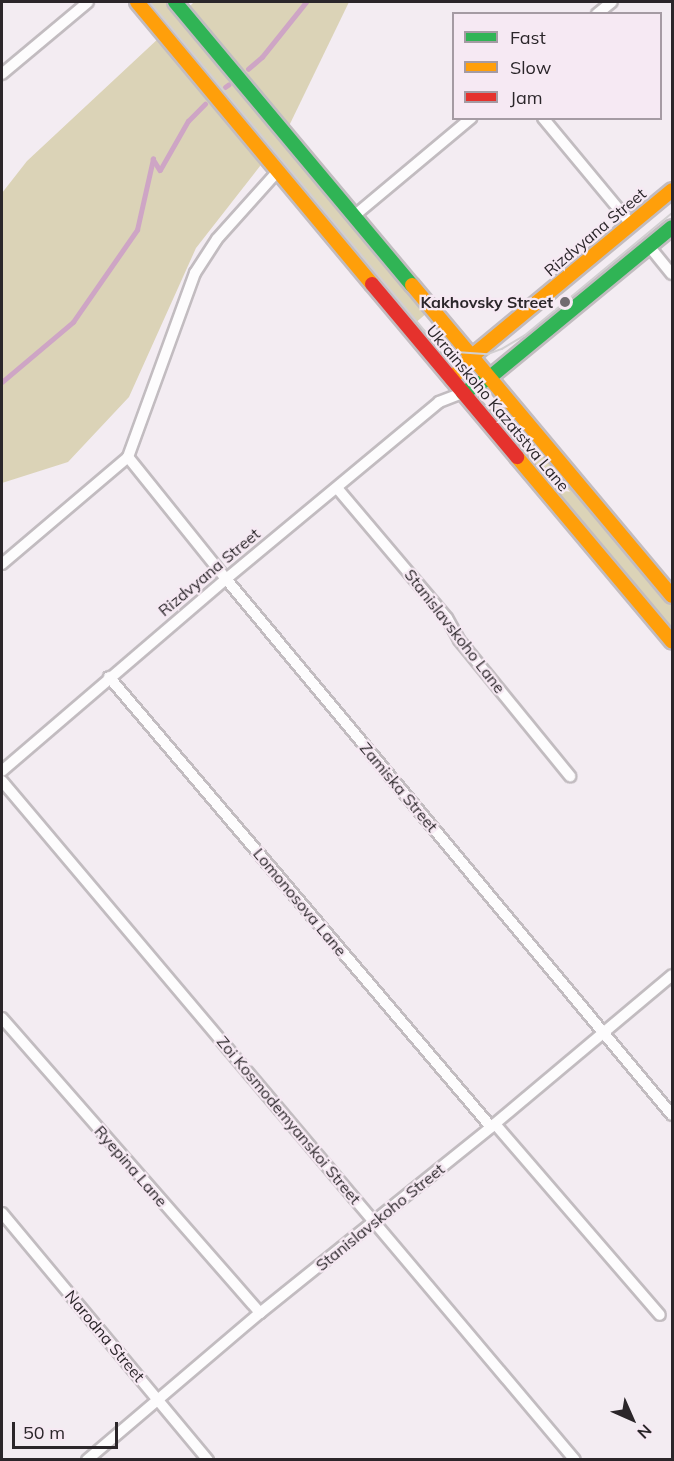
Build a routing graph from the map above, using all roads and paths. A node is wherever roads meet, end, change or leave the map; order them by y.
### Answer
1 (88, 2) edge
2 (137, 2) edge
3 (175, 2) edge
4 (612, 2) edge
5 (600, 12) edge
6 (2, 74) edge
7 (469, 120) edge
8 (545, 120) edge
9 (278, 171) junction
10 (672, 190) edge
11 (354, 216) junction
12 (631, 224) junction
13 (672, 226) edge
14 (649, 246) junction
15 (672, 274) edge
16 (471, 357) junction
17 (489, 378) junction
18 (452, 379) junction
19 (463, 393) junction
20 (440, 402) junction
21 (128, 457) junction
22 (337, 488) junction
23 (2, 564) edge
24 (225, 579) junction
25 (672, 596) edge
26 (672, 642) edge
27 (110, 677) junction
28 (2, 771) edge
29 (570, 776) dead end
30 (2, 782) edge
31 (672, 975) edge
32 (2, 1018) edge
33 (604, 1033) junction
34 (672, 1115) edge
35 (493, 1125) junction
36 (2, 1213) edge
37 (375, 1221) junction
38 (260, 1313) junction
39 (660, 1315) dead end
40 (158, 1400) junction
41 (87, 1460) edge
42 (208, 1460) edge
43 (574, 1460) edge

1 - 6 street
2 - 9 street, Ukrainskoho Kazatstva Lane
3 - 11 street, Ukrainskoho Kazatstva Lane
4 - 5 street
7 - 11 street
8 - 12 street
9 - 18 street, Ukrainskoho Kazatstva Lane
9 - 21 street
10 - 12 street, Rizdvyana Street
11 - 16 street, Ukrainskoho Kazatstva Lane
12 - 14 street
12 - 16 street, Rizdvyana Street
13 - 14 street, Rizdvyana Street
14 - 15 street
14 - 17 street, Rizdvyana Street
16 - 17 street, Ukrainskoho Kazatstva Lane
16 - 18 street, Rizdvyana Street
17 - 19 street, Rizdvyana Street
17 - 25 street, Ukrainskoho Kazatstva Lane
18 - 19 street, Ukrainskoho Kazatstva Lane
18 - 20 street, Rizdvyana Street
19 - 20 street, Rizdvyana Street
19 - 26 street, Ukrainskoho Kazatstva Lane
20 - 22 street, Rizdvyana Street
21 - 23 street
21 - 24 street, Zamiska Street
22 - 24 street, Rizdvyana Street
22 - 29 street, Stanislavskoho Lane
24 - 27 street, Rizdvyana Street
24 - 33 street, Zamiska Street
27 - 28 street, Rizdvyana Street
27 - 35 street, Lomonosova Lane
30 - 37 street, Zoi Kosmodemyanskoi Street
31 - 33 street, Stanislavskoho Street
32 - 38 street, Ryepina Lane
33 - 34 street, Zamiska Street
33 - 35 street, Stanislavskoho Street
35 - 37 street, Stanislavskoho Street
35 - 39 street, Lomonosova Lane
36 - 40 street, Narodna Street
37 - 38 street, Stanislavskoho Street
37 - 43 street, Zoi Kosmodemyanskoi Street
38 - 40 street, Stanislavskoho Street
40 - 41 street, Stanislavskoho Street
40 - 42 street, Narodna Street

